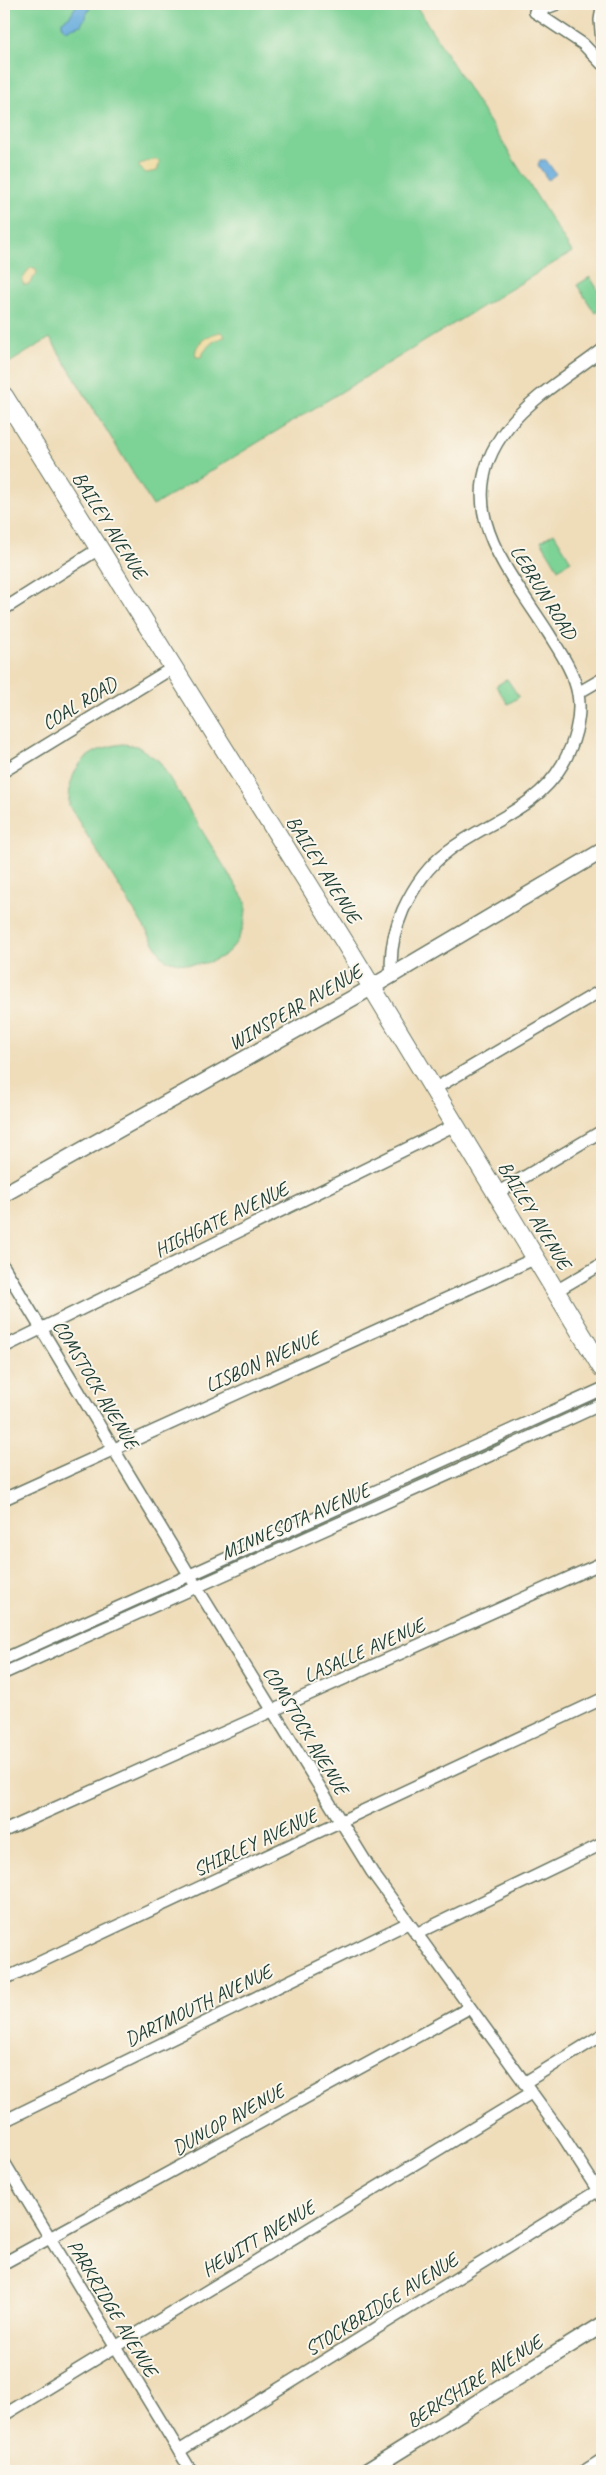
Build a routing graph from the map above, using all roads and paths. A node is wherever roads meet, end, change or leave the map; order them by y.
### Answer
1 (556, 4) edge
2 (602, 7) edge
3 (602, 42) edge
4 (602, 64) edge
5 (602, 350) edge
6 (4, 396) edge
7 (100, 548) junction
8 (4, 609) edge
9 (174, 667) junction
10 (602, 678) edge
11 (578, 693) junction
12 (4, 771) edge
13 (602, 851) edge
14 (392, 975) junction
15 (372, 987) junction
16 (602, 990) edge
17 (434, 1089) junction
18 (455, 1125) junction
19 (602, 1131) edge
20 (497, 1193) junction
21 (4, 1194) edge
22 (536, 1258) junction
23 (602, 1264) edge
24 (4, 1266) edge
25 (556, 1291) junction
26 (41, 1328) junction
27 (4, 1347) edge
28 (602, 1368) edge
29 (602, 1389) edge
30 (602, 1404) edge
31 (114, 1449) junction
32 (401, 1479) junction
33 (407, 1493) junction
34 (4, 1499) edge
35 (602, 1562) edge
36 (189, 1575) junction
37 (196, 1586) junction
38 (4, 1659) edge
39 (4, 1673) edge
40 (602, 1699) edge
41 (274, 1712) junction
42 (340, 1823) junction
43 (4, 1832) edge
44 (602, 1844) edge
45 (408, 1923) junction
46 (416, 1934) junction
47 (4, 1979) edge
48 (469, 2008) junction
49 (602, 2034) edge
50 (524, 2082) junction
51 (532, 2093) junction
52 (4, 2121) edge
53 (4, 2162) edge
54 (601, 2192) edge
55 (49, 2238) junction
56 (4, 2263) edge
57 (602, 2325) edge
58 (115, 2347) junction
59 (4, 2415) edge
60 (179, 2451) junction
61 (602, 2462) edge
62 (191, 2471) edge
63 (367, 2471) edge
64 (588, 2471) edge

1 - 4 street
2 - 3 street
5 - 11 street, LEBRUN ROAD
6 - 7 main road, BAILEY AVENUE
7 - 8 street
7 - 9 main road, BAILEY AVENUE
9 - 12 street, COAL ROAD
9 - 15 main road, BAILEY AVENUE
10 - 11 street
11 - 14 street, LEBRUN ROAD
13 - 14 street, WINSPEAR AVENUE
14 - 15 street, WINSPEAR AVENUE
15 - 17 main road, BAILEY AVENUE
15 - 21 street, WINSPEAR AVENUE
16 - 17 street
17 - 18 main road, BAILEY AVENUE
18 - 20 main road, BAILEY AVENUE
18 - 26 street, HIGHGATE AVENUE
19 - 20 street
20 - 22 main road, BAILEY AVENUE
22 - 25 main road, BAILEY AVENUE
22 - 31 street, LISBON AVENUE
23 - 25 street
24 - 26 street, COMSTOCK AVENUE
25 - 28 main road, BAILEY AVENUE
26 - 27 street, HIGHGATE AVENUE
26 - 31 street, COMSTOCK AVENUE
29 - 32 street, MINNESOTA AVENUE
30 - 33 street, MINNESOTA AVENUE
31 - 34 street, LISBON AVENUE
31 - 36 street, COMSTOCK AVENUE
32 - 33 street
32 - 36 street, MINNESOTA AVENUE
33 - 37 street, MINNESOTA AVENUE
35 - 41 street, LASALLE AVENUE
36 - 37 street, COMSTOCK AVENUE
36 - 38 street, MINNESOTA AVENUE
37 - 39 street, MINNESOTA AVENUE
37 - 41 street, COMSTOCK AVENUE
40 - 42 street, SHIRLEY AVENUE
41 - 42 street, COMSTOCK AVENUE
41 - 43 street, LASALLE AVENUE
42 - 45 street, COMSTOCK AVENUE
42 - 47 street, SHIRLEY AVENUE
44 - 46 street
45 - 46 street, COMSTOCK AVENUE
45 - 52 street, DARTMOUTH AVENUE
46 - 48 street, COMSTOCK AVENUE
48 - 50 street, COMSTOCK AVENUE
48 - 55 street, DUNLOP AVENUE
49 - 50 street
50 - 51 street, COMSTOCK AVENUE
51 - 54 street, COMSTOCK AVENUE
51 - 58 street, HEWITT AVENUE
53 - 55 street, PARKRIDGE AVENUE
54 - 60 street, STOCKBRIDGE AVENUE
55 - 56 street, DUNLOP AVENUE
55 - 58 street, PARKRIDGE AVENUE
57 - 63 street, BERKSHIRE AVENUE
58 - 59 street, HEWITT AVENUE
58 - 60 street, PARKRIDGE AVENUE
60 - 62 street, PARKRIDGE AVENUE
61 - 64 street

